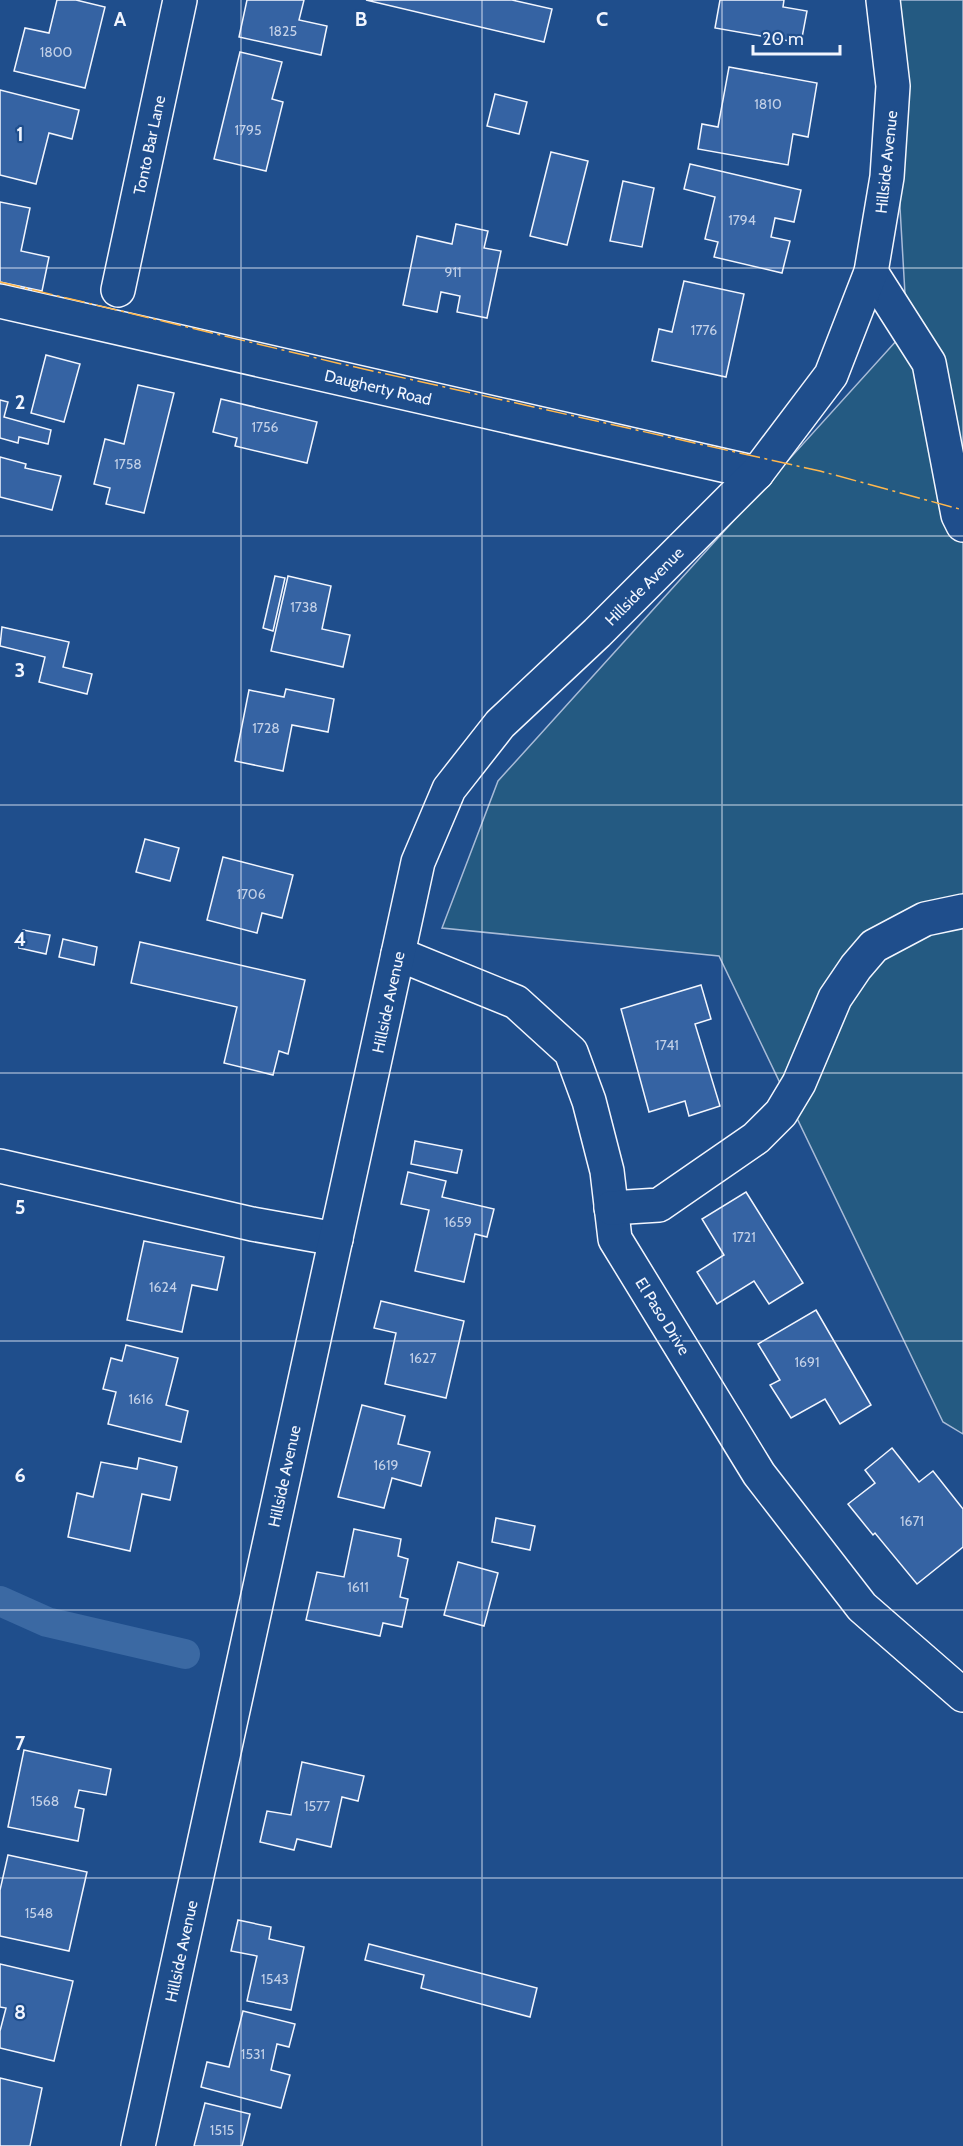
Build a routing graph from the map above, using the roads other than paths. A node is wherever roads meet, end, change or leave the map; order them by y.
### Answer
1 (180, 0) edge
2 (883, 0) edge
3 (871, 272) junction
4 (118, 290) dead end
5 (0, 301) edge
6 (756, 472) junction
7 (963, 525) edge
8 (963, 912) edge
9 (398, 954) junction
10 (0, 1166) edge
11 (611, 1208) junction
12 (336, 1239) junction
13 (963, 1695) edge
14 (138, 2146) edge

1 - 4 street, Tonto Bar Lane
2 - 3 street, Hillside Avenue
3 - 6 street, Hillside Avenue
3 - 7 street
5 - 6 street, Daugherty Road
6 - 9 street, Hillside Avenue
8 - 11 street
9 - 11 street, El Paso Drive
9 - 12 street, Hillside Avenue
10 - 12 street
11 - 13 street, El Paso Drive
12 - 14 street, Hillside Avenue

